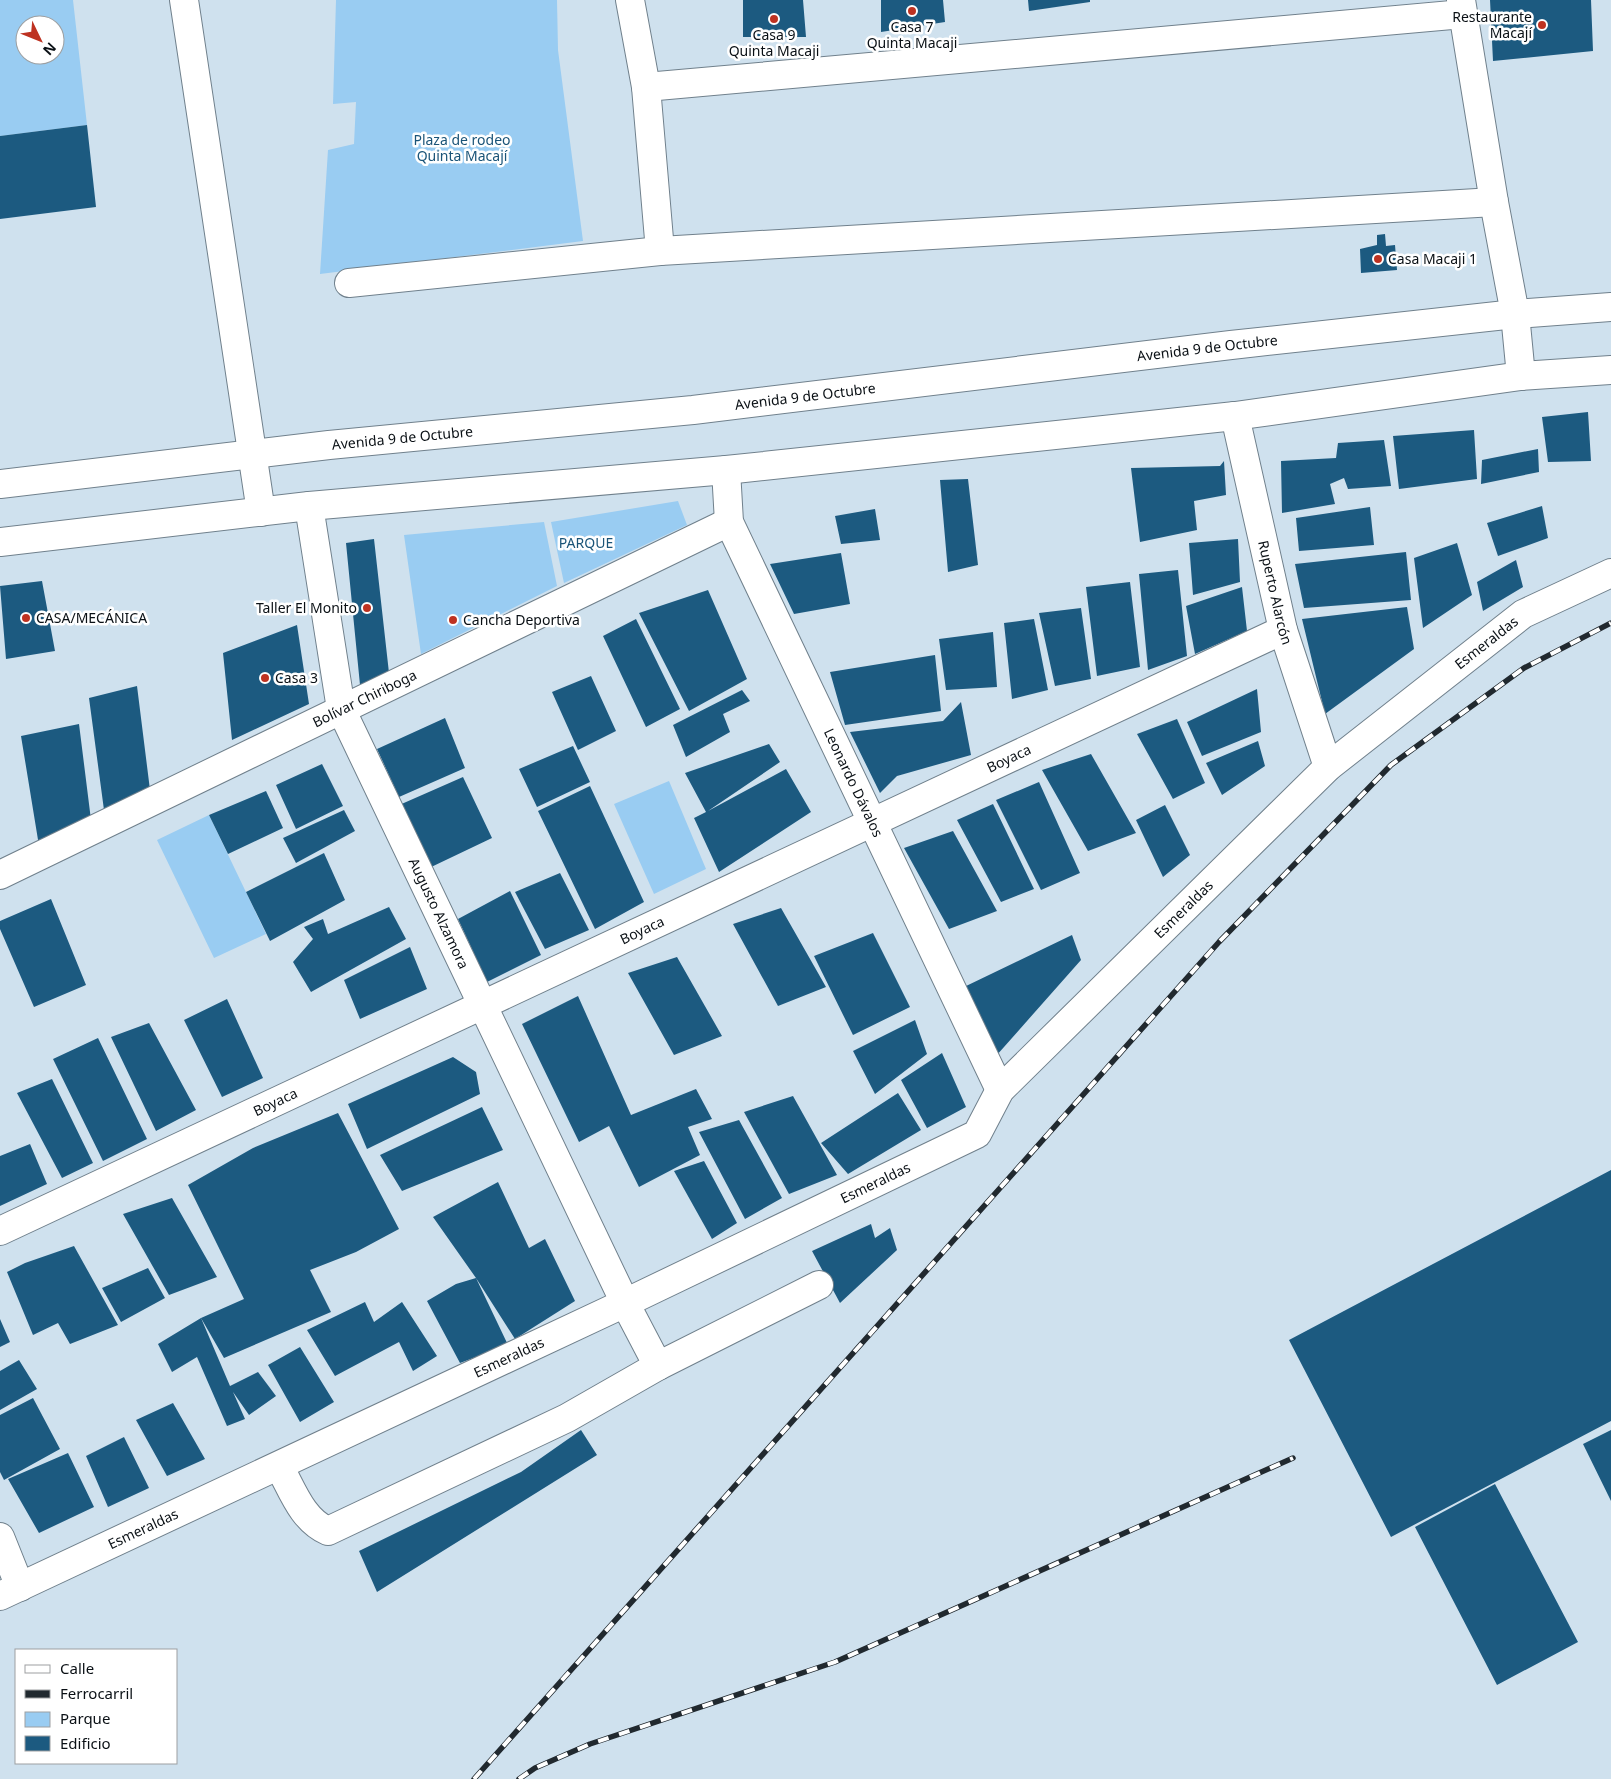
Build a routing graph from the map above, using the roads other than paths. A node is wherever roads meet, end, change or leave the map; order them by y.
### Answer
1 (184, 0) edge
2 (630, 0) edge
3 (1462, 7) edge
4 (646, 87) junction
5 (1494, 202) junction
6 (660, 251) junction
7 (349, 283) dead end
8 (1611, 307) edge
9 (1515, 314) junction
10 (1611, 370) edge
11 (1521, 376) junction
12 (1235, 416) junction
13 (253, 453) junction
14 (726, 470) junction
15 (0, 484) edge
16 (309, 506) junction
17 (261, 512) junction
18 (729, 522) junction
19 (0, 542) edge
20 (1611, 573) edge
21 (1283, 630) junction
22 (341, 709) junction
23 (1328, 767) junction
24 (873, 822) junction
25 (0, 875) edge
26 (483, 1004) junction
27 (1000, 1090) junction
28 (0, 1231) edge
29 (819, 1285) dead end
30 (624, 1304) junction
31 (658, 1366) junction
32 (279, 1466) junction
33 (0, 1537) edge
34 (10, 1591) edge

1 - 13 street
2 - 4 street
3 - 4 street
3 - 5 street
4 - 6 street
5 - 6 street
5 - 9 street
6 - 7 street
8 - 9 street, Avenida 9 de Octubre
9 - 11 street
9 - 13 street, Avenida 9 de Octubre
10 - 11 street
11 - 12 street
12 - 14 street
12 - 21 street, Ruperto Alarcón
13 - 15 street, Avenida 9 de Octubre
13 - 17 street
14 - 16 street
14 - 18 street, Leonardo Dávalos
16 - 17 street
16 - 22 street, Augusto Alzamora
17 - 19 street
18 - 22 street, Bolívar Chiriboga
18 - 24 street, Leonardo Dávalos
20 - 23 street, Esmeraldas
21 - 23 street, Ruperto Alarcón
21 - 24 street, Boyaca
22 - 25 street, Bolívar Chiriboga
22 - 26 street, Augusto Alzamora
23 - 27 street, Esmeraldas
24 - 26 street, Boyaca
24 - 27 street, Leonardo Dávalos
26 - 28 street, Boyaca
26 - 30 street, Augusto Alzamora
27 - 30 street, Esmeraldas
29 - 31 street
30 - 31 street, Augusto Alzamora
30 - 32 street, Esmeraldas
31 - 32 street
32 - 34 street, Esmeraldas
33 - 34 street

